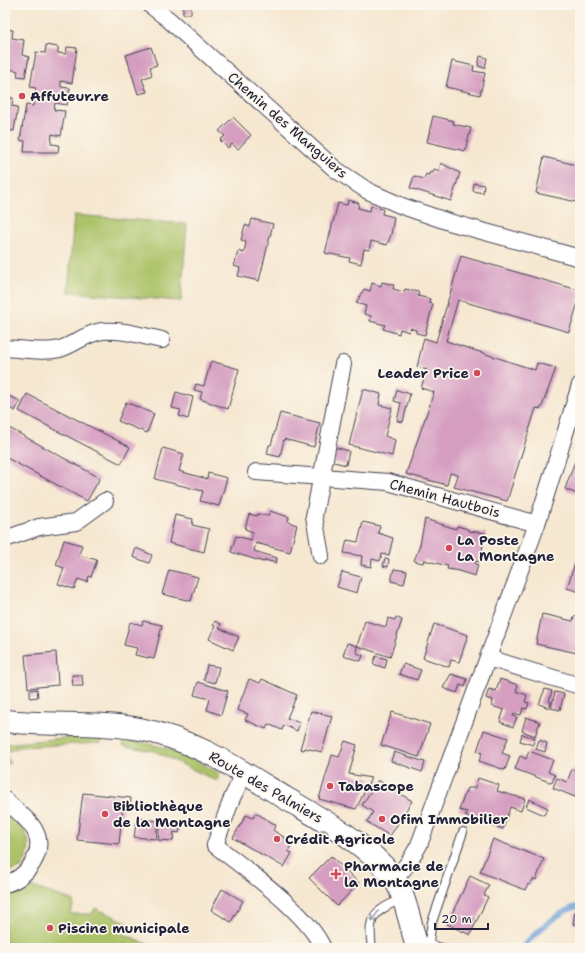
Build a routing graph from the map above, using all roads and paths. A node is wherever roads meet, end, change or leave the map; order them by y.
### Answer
1 (150, 5) edge
2 (169, 12) edge
3 (580, 258) edge
4 (162, 340) dead end
5 (5, 348) edge
6 (343, 364) dead end
7 (580, 386) edge
8 (256, 472) dead end
9 (321, 476) junction
10 (105, 501) dead end
11 (537, 524) junction
12 (5, 539) edge
13 (321, 556) dead end
14 (488, 658) junction
15 (580, 686) edge
16 (5, 721) edge
17 (48, 725) junction
18 (5, 734) edge
19 (244, 774) junction
20 (5, 800) edge
21 (463, 832) dead end
22 (394, 878) junction
23 (5, 884) edge
24 (403, 898) junction
25 (425, 947) edge
26 (322, 948) edge
27 (372, 948) edge
28 (443, 948) edge

1 - 2 street, Chemin des Manguiers
2 - 3 street, Chemin des Manguiers
4 - 5 street
6 - 9 street
7 - 11 street
8 - 9 street, Chemin Hautbois
9 - 11 street, Chemin Hautbois
9 - 13 street
10 - 12 street
11 - 14 street
14 - 15 street
14 - 22 street
16 - 17 main road, Route des Palmiers
17 - 18 main road, Route des Palmiers
17 - 19 main road, Route des Palmiers
19 - 22 main road, Route des Palmiers
19 - 26 street
20 - 23 street
21 - 25 lane
22 - 24 main road, Route des Palmiers
24 - 25 main road, Route des Palmiers
24 -> 27 lane
25 - 28 lane

